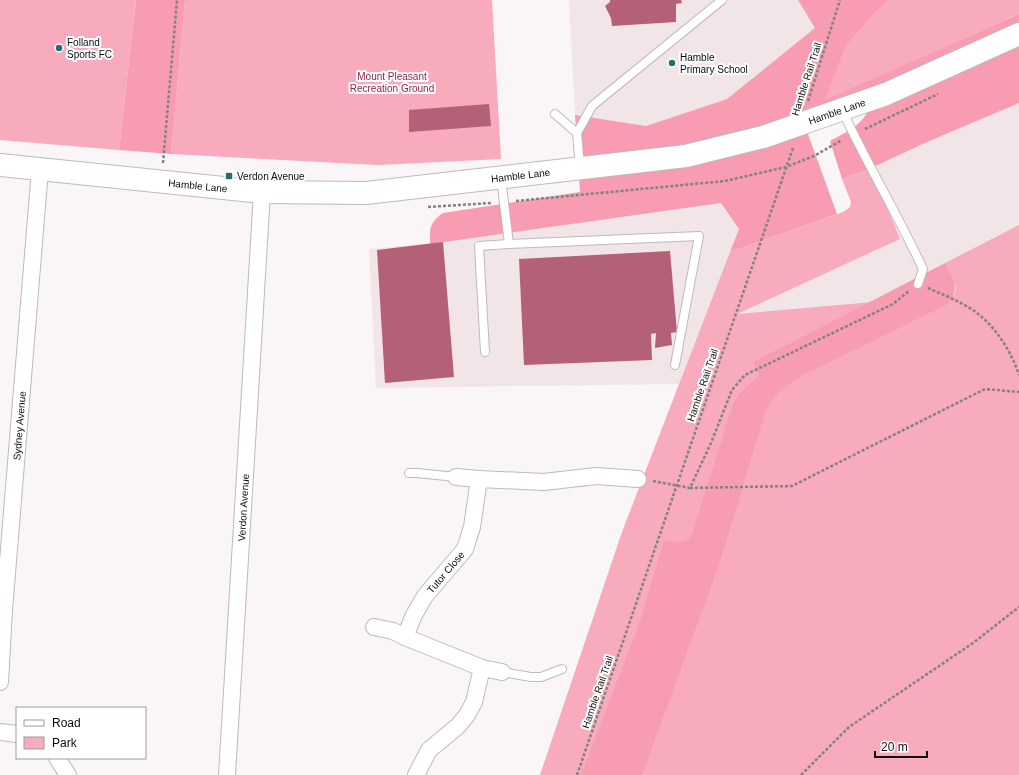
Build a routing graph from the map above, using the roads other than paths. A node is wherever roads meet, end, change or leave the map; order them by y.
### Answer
1 (722, 0) edge
2 (1019, 34) edge
3 (842, 110) junction
4 (554, 114) dead end
5 (577, 133) junction
6 (0, 165) edge
7 (580, 168) junction
8 (40, 170) junction
9 (501, 177) junction
10 (262, 192) junction
11 (509, 244) junction
12 (918, 284) road end
13 (485, 352) dead end
14 (676, 365) dead end
15 (409, 474) dead end
16 (456, 477) joint
17 (479, 479) junction
18 (638, 479) road end
19 (2, 610) edge
20 (374, 627) dead end
21 (405, 637) junction
22 (482, 668) junction
23 (562, 670) dead end
24 (502, 672) joint
25 (0, 682) edge
26 (0, 732) edge
27 (16, 734) edge
28 (58, 759) edge
29 (68, 775) edge
30 (226, 775) edge
31 (416, 775) edge

1 - 5 lane
2 - 3 main road, Hamble Lane
3 - 7 main road, Hamble Lane
3 - 12 lane
4 - 5 lane
5 - 7 lane
6 - 8 main road, Hamble Lane
7 - 9 main road, Hamble Lane
8 - 10 main road, Hamble Lane
8 - 19 street, Sydney Avenue
9 - 10 main road, Hamble Lane
9 - 11 lane
10 - 30 street, Verdon Avenue
11 - 13 lane
11 - 14 lane
15 - 16 lane
16 - 17 street
17 - 18 street
17 - 21 street, Tutor Close
19 - 25 street, Sydney Avenue
20 - 21 street
21 - 22 street
22 - 24 street
22 - 31 street
23 - 24 lane
26 - 27 street
28 - 29 street

